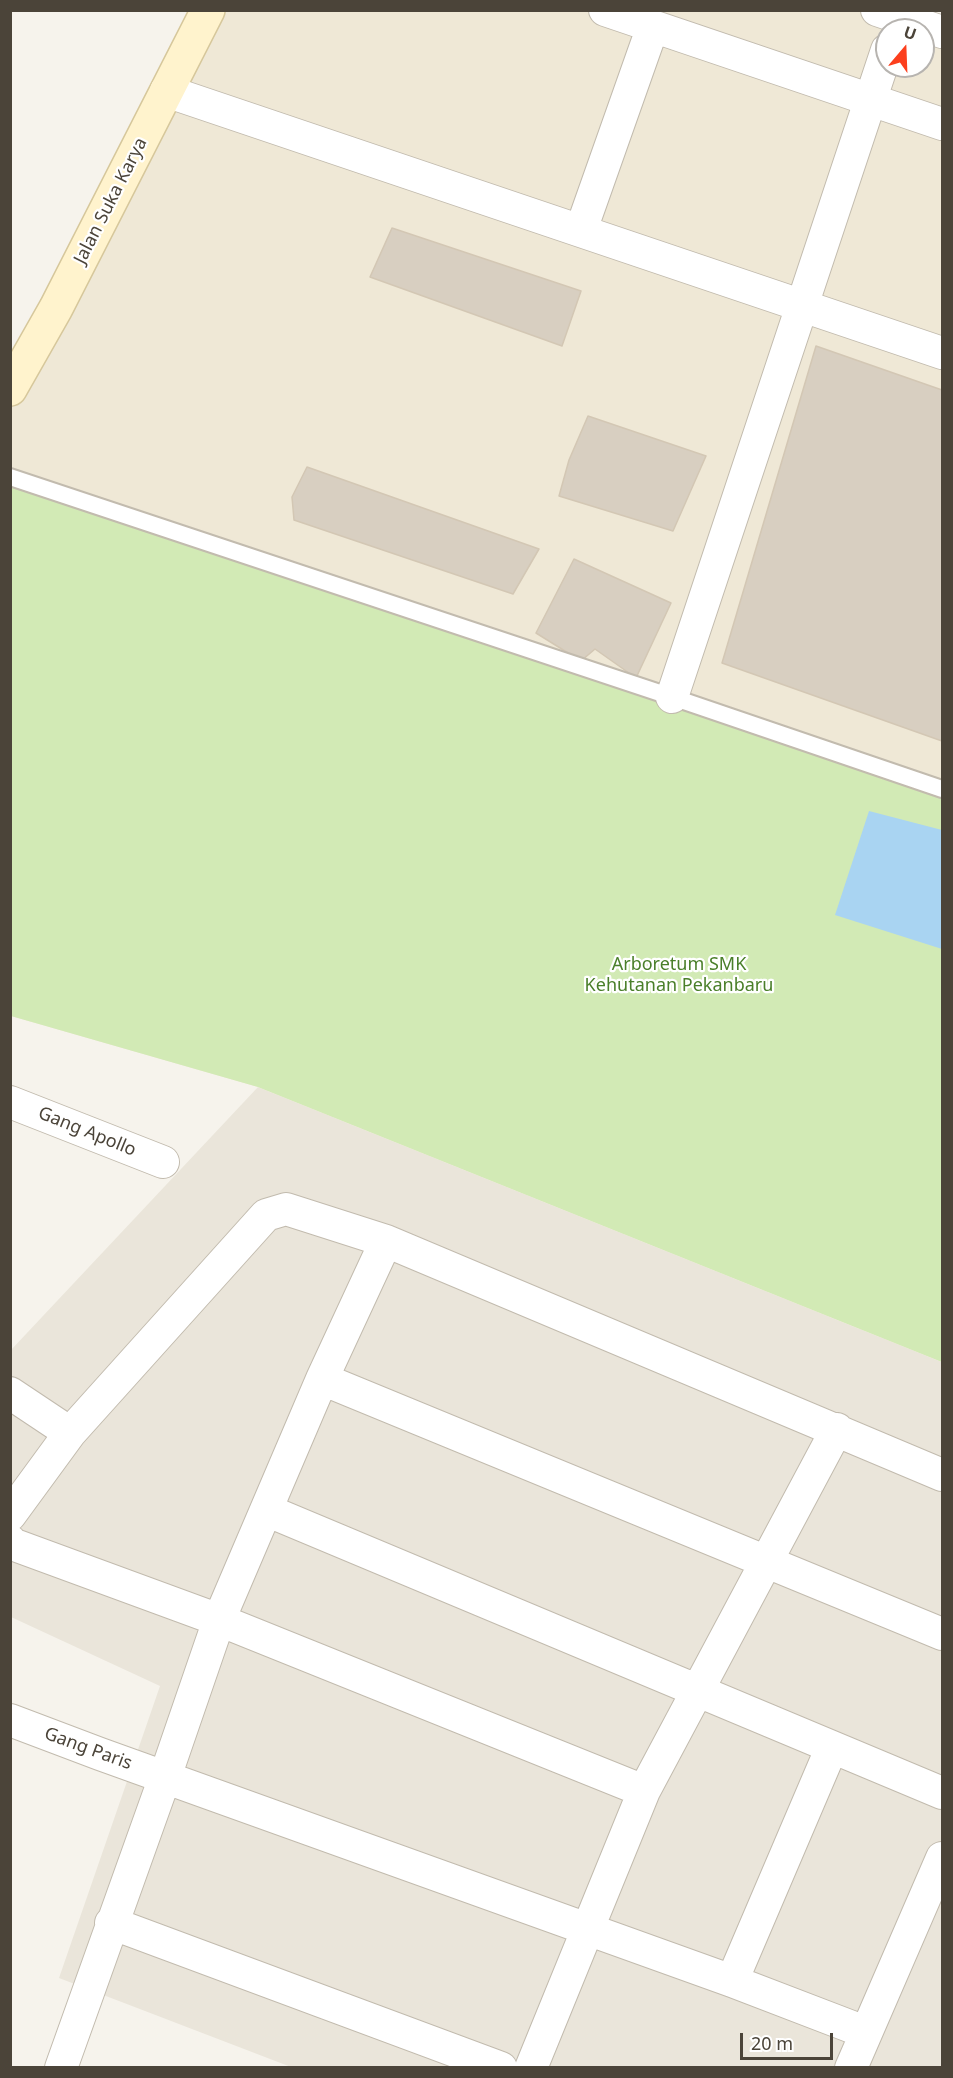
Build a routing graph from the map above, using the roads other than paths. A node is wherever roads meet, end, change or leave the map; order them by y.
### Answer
1 (208, 10) edge
2 (605, 10) edge
3 (653, 27) junction
4 (877, 78) edge
5 (166, 91) junction
6 (870, 99) junction
7 (942, 124) edge
8 (581, 230) junction
9 (802, 305) junction
10 (942, 352) edge
11 (10, 389) edge
12 (10, 477) edge
13 (672, 697) junction
14 (942, 789) edge
15 (10, 1102) edge
16 (164, 1162) dead end
17 (386, 1241) junction
18 (322, 1378) junction
19 (10, 1393) edge
20 (837, 1429) junction
21 (70, 1433) junction
22 (942, 1475) edge
23 (266, 1510) junction
24 (10, 1515) edge
25 (10, 1541) edge
26 (766, 1562) junction
27 (219, 1620) junction
28 (942, 1634) edge
29 (697, 1691) junction
30 (10, 1720) edge
31 (832, 1747) junction
32 (165, 1777) junction
33 (644, 1791) junction
34 (942, 1793) edge
35 (942, 1858) edge
36 (111, 1923) junction
37 (587, 1929) junction
38 (732, 1982) junction
39 (865, 2032) junction
40 (61, 2067) edge
41 (501, 2067) edge
42 (531, 2067) edge
43 (851, 2067) edge

1 - 5 main road, Jalan Suka Karya
2 - 3 street
3 - 6 street
3 - 8 street
4 - 6 street
5 - 8 street
5 - 11 main road, Jalan Suka Karya
6 - 7 street
6 - 9 street
8 - 9 street
9 - 10 street
9 - 13 street
12 - 13 lane
13 - 14 lane
15 - 16 street, Gang Apollo
17 - 18 street
17 - 20 street
17 - 21 street
18 - 23 street
18 - 26 street
19 - 21 street
20 - 22 street
20 - 26 street
21 - 24 street
23 - 27 street
23 - 29 street
25 - 27 street
26 - 28 street
26 - 29 street
27 - 32 street
27 - 33 street
29 - 31 street
29 - 33 street
30 - 32 street, Gang Paris
31 - 34 street
31 - 38 street
32 - 36 street
32 - 37 street, Gang Paris
33 - 37 street
35 - 39 street
36 - 40 street
36 - 41 street
37 - 38 street, Gang Paris
37 - 42 street
38 - 39 street, Gang Paris
39 - 43 street

